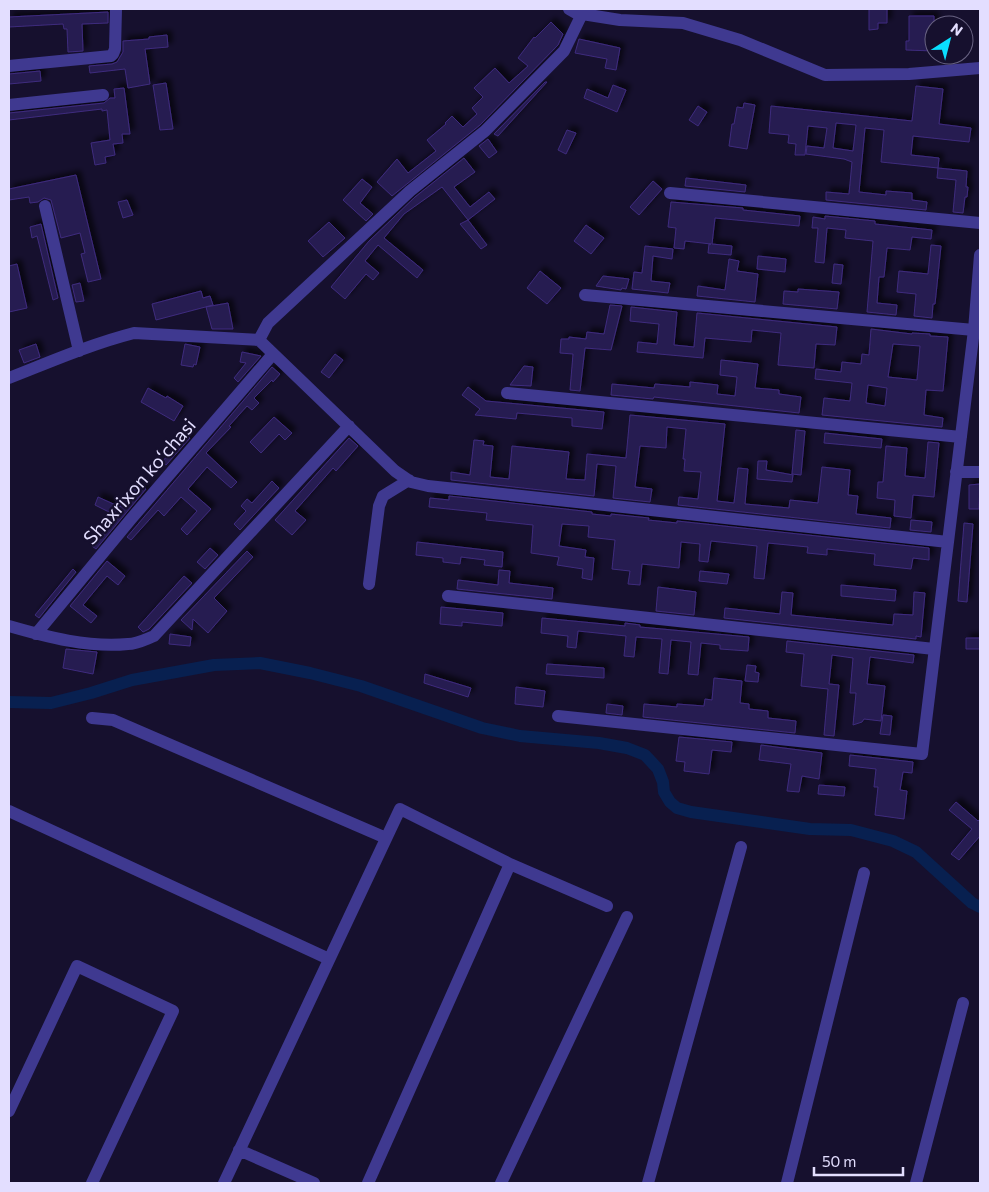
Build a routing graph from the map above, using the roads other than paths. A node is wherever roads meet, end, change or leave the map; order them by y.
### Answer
1 (116, 9) edge
2 (569, 9) edge
3 (588, 13) edge
4 (9, 66) edge
5 (980, 68) edge
6 (103, 94) dead end
7 (9, 105) edge
8 (670, 193) dead end
9 (45, 206) dead end
10 (980, 223) edge
11 (980, 255) edge
12 (585, 296) dead end
13 (976, 338) edge
14 (259, 340) junction
15 (79, 351) junction
16 (273, 354) junction
17 (9, 378) edge
18 (507, 393) dead end
19 (349, 426) junction
20 (961, 437) junction
21 (956, 472) junction
22 (980, 472) edge
23 (409, 480) junction
24 (948, 542) junction
25 (368, 584) dead end
26 (448, 596) dead end
27 (9, 626) edge
28 (36, 634) junction
29 (934, 649) junction
30 (558, 716) dead end
31 (92, 718) dead end
32 (9, 811) edge
33 (386, 838) junction
34 (742, 847) dead end
35 (510, 864) junction
36 (864, 873) dead end
37 (606, 906) dead end
38 (627, 917) dead end
39 (329, 959) junction
40 (963, 1003) dead end
41 (9, 1111) edge
42 (240, 1150) junction
43 (92, 1183) edge
44 (224, 1183) edge
45 (314, 1183) edge
46 (368, 1183) edge
47 (501, 1183) edge
48 (648, 1183) edge
49 (787, 1183) edge
50 (916, 1183) edge

1 - 4 street
2 - 3 street
3 - 5 street
3 - 14 street
6 - 7 street
8 - 10 street
9 - 15 street
11 - 13 street
12 - 13 street
13 - 20 street
14 - 15 street
14 - 16 street
15 - 17 street
16 - 19 street
16 - 28 street, Shaxrixon koʻchasi
18 - 20 street
19 - 23 street
19 - 28 street
20 - 21 street
21 - 22 street
21 - 24 street
23 - 24 street
23 - 25 street
24 - 29 street
26 - 29 street
27 - 28 street
29 - 30 street
31 - 33 street
32 - 39 street
33 - 35 street
33 - 39 street
34 - 48 street
35 - 37 street
35 - 46 street
36 - 49 street
38 - 47 street
39 - 42 street
40 - 50 street
41 - 43 street
42 - 44 street
42 - 45 street

